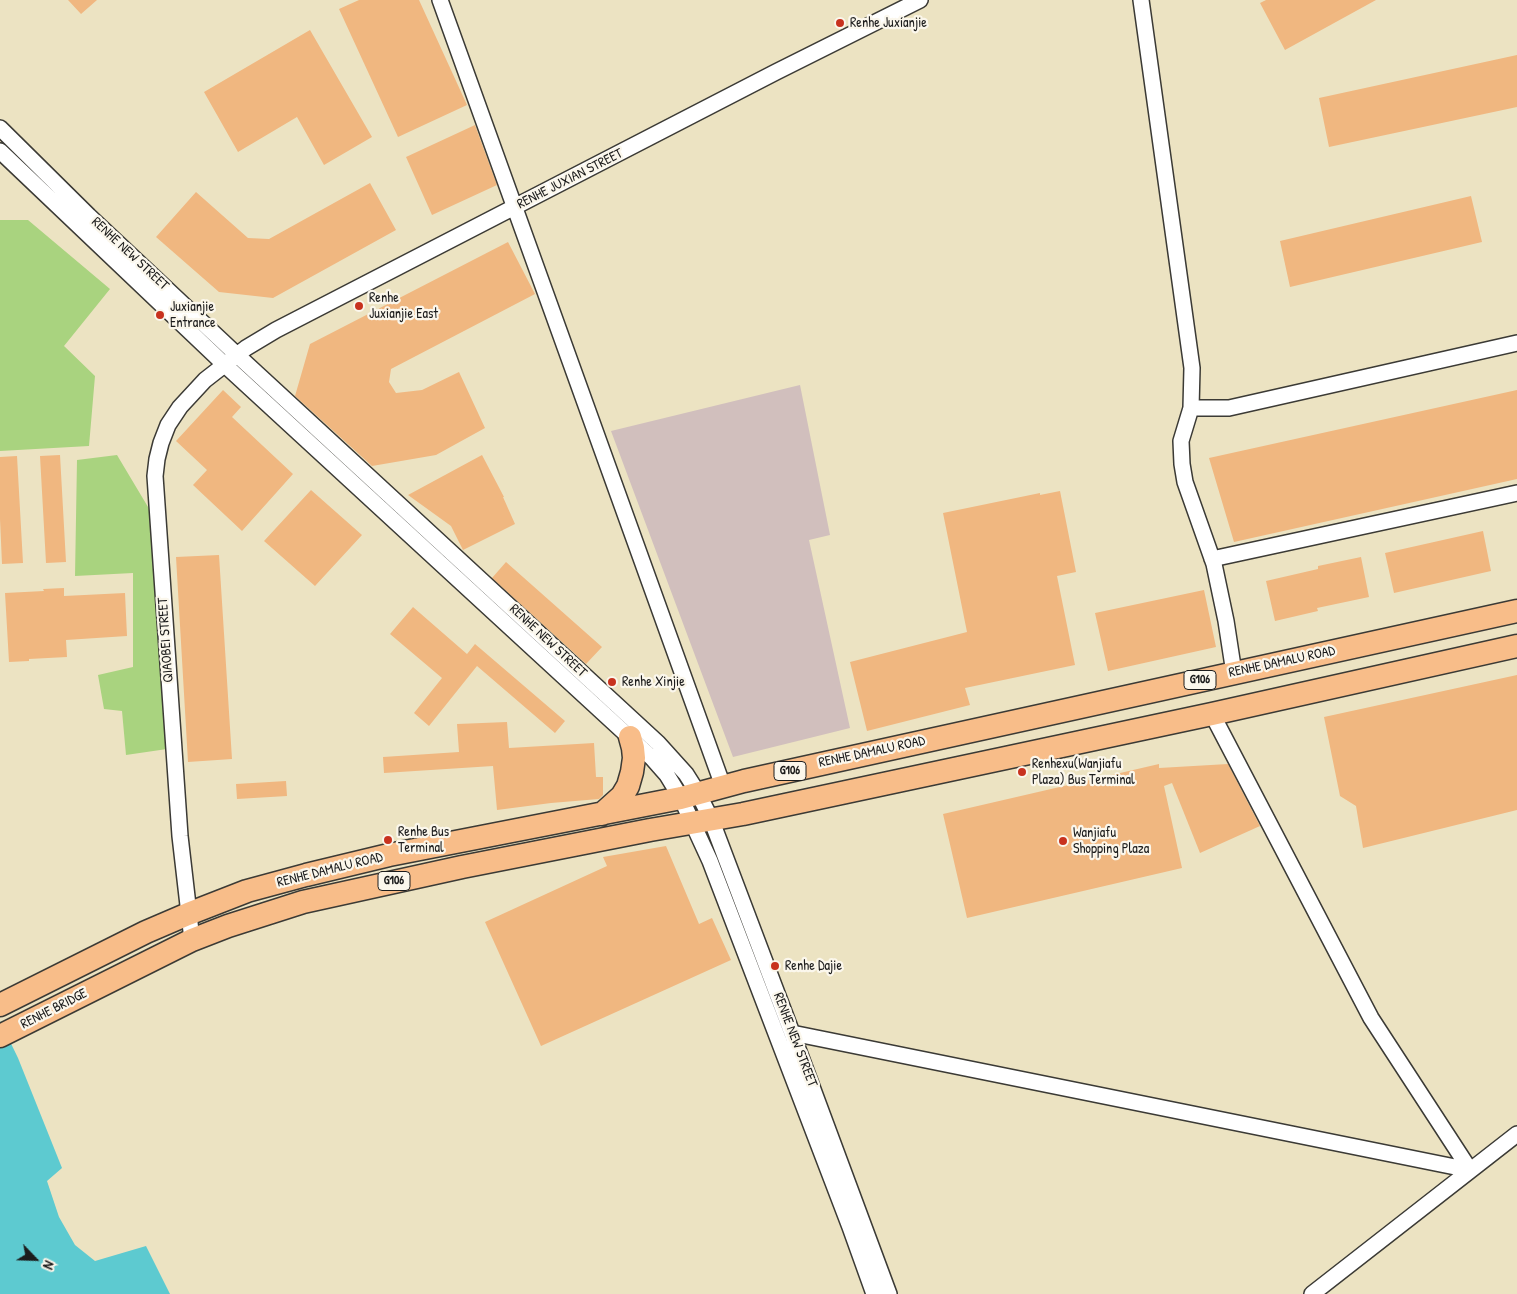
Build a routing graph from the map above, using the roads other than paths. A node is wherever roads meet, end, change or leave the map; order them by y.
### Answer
1 (440, 0) edge
2 (920, 0) edge
3 (1141, 0) edge
4 (0, 128) edge
5 (0, 151) edge
6 (515, 207) junction
7 (1517, 343) edge
8 (237, 355) junction
9 (225, 365) junction
10 (1191, 408) junction
11 (1517, 493) edge
12 (1212, 559) junction
13 (1517, 611) edge
14 (1517, 646) edge
15 (1234, 673) junction
16 (1212, 714) junction
17 (630, 737) junction
18 (883, 750) junction
19 (891, 783) junction
20 (723, 786) junction
21 (689, 795) junction
22 (602, 814) junction
23 (701, 821) junction
24 (188, 914) junction
25 (192, 940) junction
26 (91, 959) joint
27 (108, 982) joint
28 (0, 1005) edge
29 (792, 1033) junction
30 (0, 1036) edge
31 (1517, 1134) edge
32 (1470, 1170) junction
33 (874, 1294) edge
34 (889, 1294) edge
35 (1312, 1294) edge

1 - 6 street
2 - 6 street, RENHE JUXIAN STREET
3 - 10 street
4 - 8 street, RENHE NEW STREET
5 - 9 street, RENHE NEW STREET
6 - 8 street, RENHE JUXIAN STREET
6 - 20 street
7 - 10 street
8 - 9 street, RENHE JUXIAN STREET
8 - 21 street, RENHE NEW STREET
9 - 17 street, RENHE NEW STREET
9 - 24 street, QIAOBEI STREET
10 - 12 street
11 - 12 street
12 - 15 street
13 - 15 highway, RENHE DAMALU ROAD / G106
14 - 16 highway, RENHE DAMALU ROAD / G106
15 - 18 highway, RENHE DAMALU ROAD / G106
16 - 19 highway, RENHE DAMALU ROAD / G106
16 - 32 street
17 - 21 street, RENHE NEW STREET
17 - 22 highway
18 - 19 highway
18 - 20 highway, RENHE DAMALU ROAD / G106
19 - 23 highway, RENHE DAMALU ROAD / G106
20 - 21 highway, RENHE DAMALU ROAD / G106
21 - 22 highway, RENHE DAMALU ROAD / G106
21 - 23 street, RENHE NEW STREET
22 - 24 highway, RENHE DAMALU ROAD / G106
23 - 25 highway, RENHE DAMALU ROAD / G106
23 - 29 street, RENHE NEW STREET
23 - 33 street, RENHE NEW STREET
24 - 25 street, QIAOBEI STREET
24 - 26 highway, RENHE DAMALU ROAD / G106
25 - 27 highway, RENHE DAMALU ROAD / G106
26 - 28 highway, RENHE BRIDGE / G106
27 - 30 highway, RENHE BRIDGE / G106
29 - 32 street
29 - 34 street, RENHE NEW STREET
31 - 32 street
32 - 35 street

